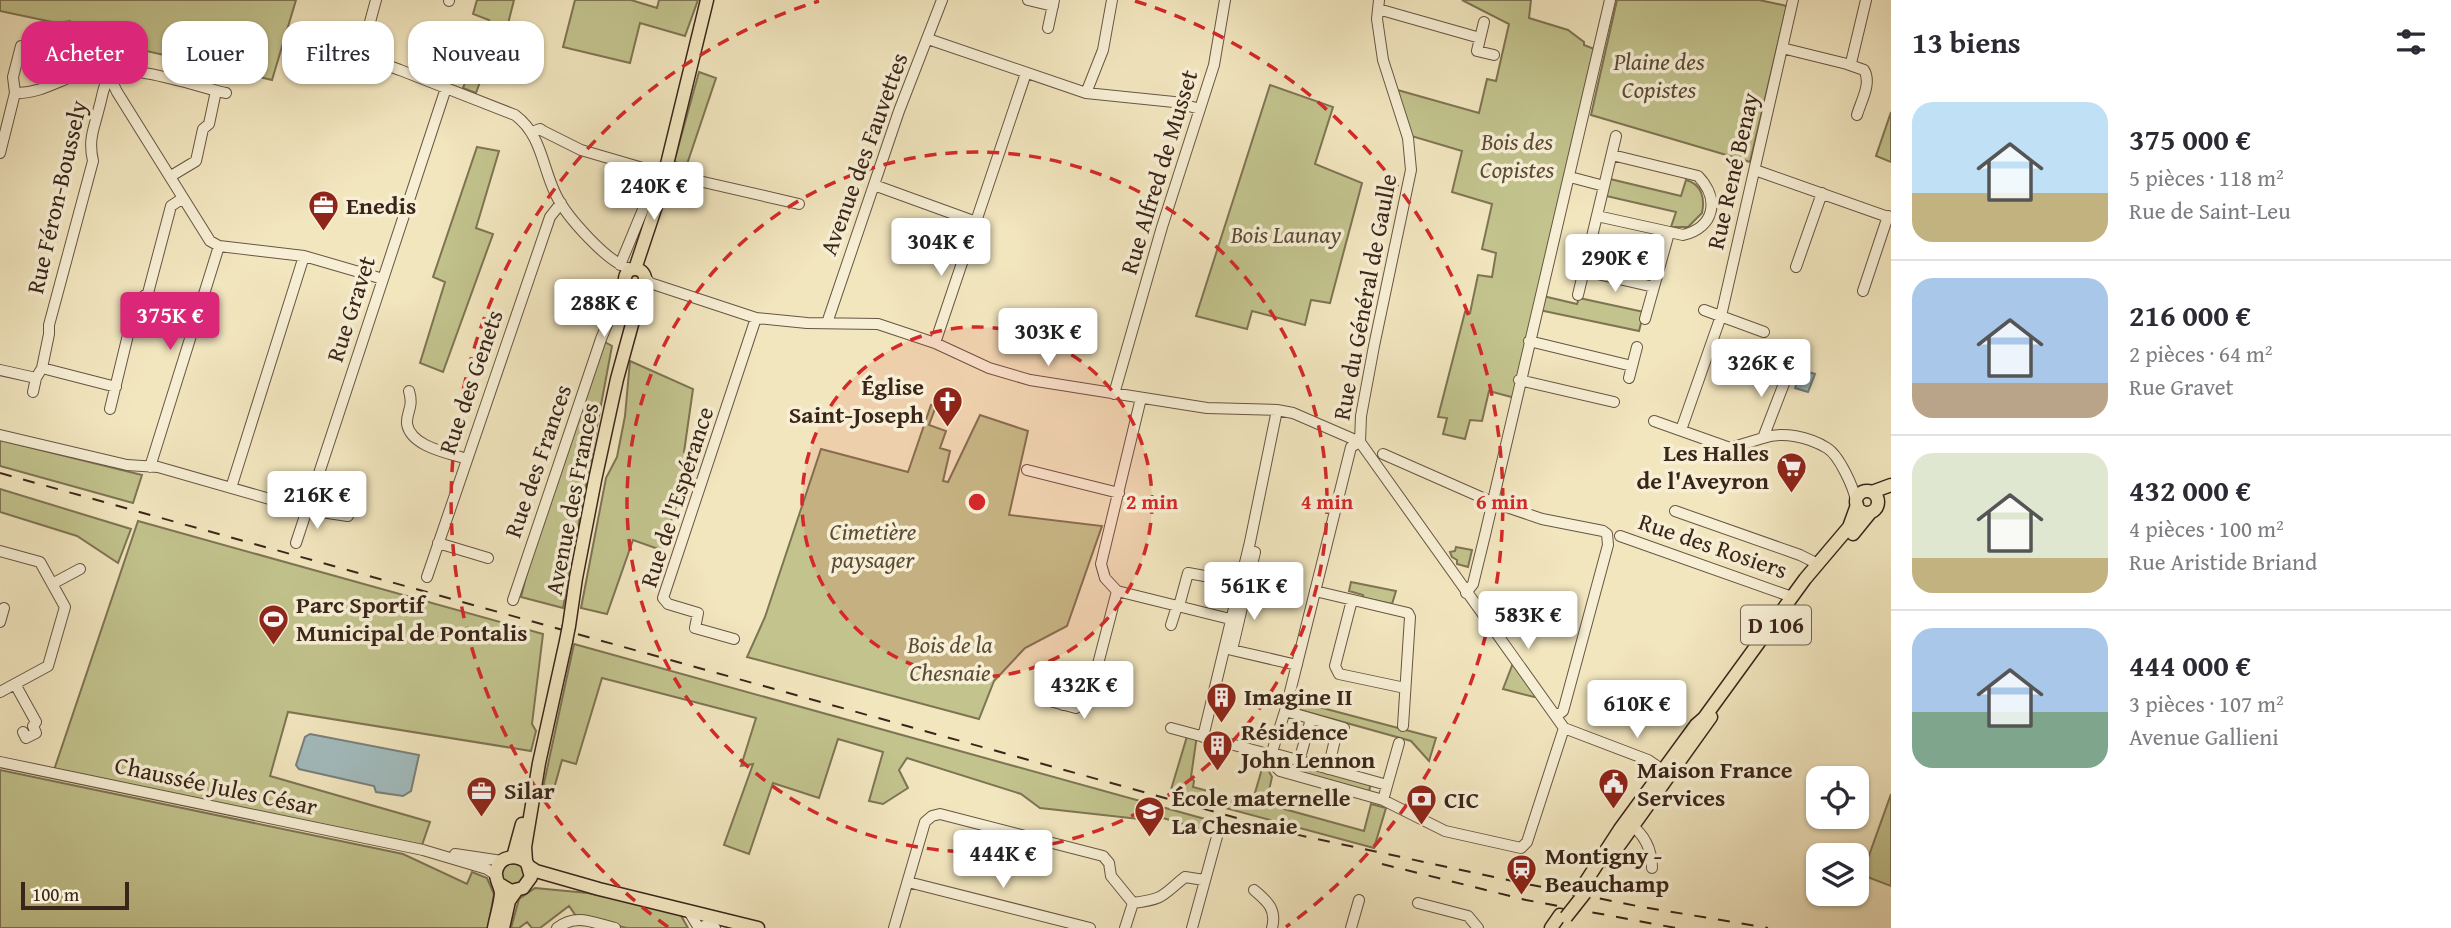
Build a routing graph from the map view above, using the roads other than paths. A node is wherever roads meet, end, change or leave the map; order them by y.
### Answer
1 (376, 0) edge
2 (707, 0) edge
3 (942, 0) edge
4 (1028, 0) edge
5 (1112, 0) edge
6 (1225, 0) edge
7 (1610, 0) edge
8 (1793, 0) edge
9 (1866, 0) edge
10 (1054, 3) edge
11 (1378, 4) edge
12 (370, 21) edge
13 (1484, 22) dead end
14 (1048, 28) dead end
15 (1480, 38) junction
16 (928, 39) junction
17 (21, 46) dead end
18 (1782, 48) junction
19 (1494, 55) dead end
20 (1847, 64) junction
21 (394, 68) edge
22 (1026, 73) junction
23 (148, 74) edge
24 (59, 84) edge
25 (107, 84) edge
26 (114, 84) edge
27 (446, 88) junction
28 (15, 93) junction
29 (1086, 93) junction
30 (1199, 109) junction
31 (1858, 115) dead end
32 (532, 132) junction
33 (1616, 136) dead end
34 (0, 153) edge
35 (1612, 155) junction
36 (1755, 170) junction
37 (659, 172) junction
38 (171, 176) junction
39 (1570, 177) junction
40 (874, 185) junction
41 (1604, 186) junction
42 (1822, 193) junction
43 (183, 198) junction
44 (561, 203) junction
45 (799, 204) dead end
46 (1597, 216) junction
47 (1889, 217) edge
48 (976, 222) junction
49 (1669, 233) junction
50 (219, 246) junction
51 (304, 256) junction
52 (1797, 267) dead end
53 (1584, 271) junction
54 (634, 278) junction
55 (383, 279) junction
56 (1654, 287) junction
57 (1863, 291) dead end
58 (1578, 295) dead end
59 (1704, 310) dead end
60 (1721, 316) junction
61 (756, 318) junction
62 (1645, 319) dead end
63 (827, 323) junction
64 (1764, 332) dead end
65 (1529, 341) junction
66 (935, 343) junction
67 (1637, 347) dead end
68 (1795, 355) dead end
69 (1632, 366) junction
70 (41, 368) junction
71 (0, 370) edge
72 (36, 378) junction
73 (1629, 378) dead end
74 (1519, 380) junction
75 (116, 387) junction
76 (33, 391) dead end
77 (409, 391) dead end
78 (1114, 394) junction
79 (1141, 398) junction
80 (1614, 402) dead end
81 (110, 409) dead end
82 (1277, 410) junction
83 (1654, 421) dead end
84 (1681, 430) junction
85 (0, 435) edge
86 (1763, 438) junction
87 (1360, 442) junction
88 (1382, 454) dead end
89 (467, 459) junction
90 (150, 467) junction
91 (1027, 470) dead end
92 (1852, 485) junction
93 (1891, 485) edge
94 (231, 488) junction
95 (1870, 492) junction
96 (1891, 493) edge
97 (1119, 494) junction
98 (1492, 502) junction
99 (1857, 503) junction
100 (1874, 509) junction
101 (308, 510) junction
102 (1675, 512) dead end
103 (348, 516) dead end
104 (1620, 536) dead end
105 (296, 543) dead end
106 (438, 543) junction
107 (0, 551) edge
108 (1255, 552) dead end
109 (488, 558) dead end
110 (1818, 564) junction
111 (80, 569) dead end
112 (1213, 569) dead end
113 (427, 577) dead end
114 (52, 584) junction
115 (1116, 591) junction
116 (1315, 591) junction
117 (1466, 593) junction
118 (1792, 597) junction
119 (513, 600) dead end
120 (1352, 600) junction
121 (1178, 606) junction
122 (4, 608) dead end
123 (1230, 619) junction
124 (0, 622) edge
125 (1171, 625) dead end
126 (734, 639) dead end
127 (1297, 665) junction
128 (15, 684) junction
129 (1405, 688) junction
130 (0, 692) edge
131 (1046, 700) dead end
132 (1285, 711) junction
133 (1556, 716) junction
134 (1311, 719) junction
135 (1403, 726) dead end
136 (1171, 728) dead end
137 (1564, 728) junction
138 (23, 732) dead end
139 (1203, 737) junction
140 (1399, 743) dead end
141 (1271, 754) junction
142 (1299, 761) junction
143 (0, 762) edge
144 (540, 764) junction
145 (1328, 769) junction
146 (1667, 773) junction
147 (1387, 785) junction
148 (1383, 800) junction
149 (1629, 824) junction
150 (1218, 833) dead end
151 (423, 850) junction
152 (507, 859) junction
153 (528, 864) junction
154 (1652, 868) dead end
155 (498, 880) junction
156 (1205, 880) junction
157 (908, 882) junction
158 (529, 883) junction
159 (599, 890) junction
160 (1254, 890) dead end
161 (516, 891) junction
162 (1359, 900) dead end
163 (1133, 903) junction
164 (1418, 904) dead end
165 (688, 910) junction
166 (729, 925) edge
167 (494, 928) edge
168 (503, 928) edge
169 (557, 928) edge
170 (615, 928) edge
171 (699, 928) edge
172 (715, 928) edge
173 (758, 928) edge
174 (894, 928) edge
175 (1090, 928) edge
176 (1125, 928) edge
177 (1192, 928) edge
178 (1272, 928) edge
179 (1351, 928) edge
180 (1478, 928) edge
181 (1553, 928) edge

1 - 12 street
2 - 37 main road, Avenue des Frances
3 - 16 street, Avenue des Fauvettes
4 - 10 street
5 - 29 street
6 - 30 street, Rue Alfred de Musset
7 - 39 street
8 - 18 street, Rue René Benay
9 - 20 street
10 - 14 street
11 - 15 street
11 - 87 street, Rue du Général de Gaulle
13 - 15 street
15 - 19 street
16 - 22 street
16 - 40 street, Avenue des Fauvettes
17 - 28 street
18 - 20 street
18 - 36 street, Rue René Benay
20 - 31 street
21 - 27 street
22 - 29 street
22 - 48 street
23 - 38 street
24 - 28 street
25 - 70 street, Rue Féron-Boussely
26 - 38 street
27 - 32 street
27 - 55 street, Rue Gravet
28 - 34 street
29 - 30 street
30 - 78 street, Rue Alfred de Musset
32 - 37 street
32 - 44 street
33 - 35 street
35 - 41 street
35 - 49 street
36 - 42 street
36 - 60 street, Rue René Benay
37 - 45 street
37 - 54 street, Avenue des Frances
37 - 54 main road, Avenue des Frances
38 - 43 street
39 - 41 street
39 - 65 street
40 - 48 street
40 - 63 street, Avenue des Fauvettes
41 - 46 street
42 - 47 street
42 - 52 street
43 - 50 street
43 - 75 street
44 - 54 street
44 - 89 street, Rue des Genets
46 - 49 street
46 - 53 street
47 - 57 street
48 - 66 street
49 - 56 street
50 - 51 street
50 - 90 street
51 - 55 street
51 - 94 street
53 - 56 street
53 - 58 street
54 - 61 street
54 - 119 street, Rue des Frances
54 - 144 main road, Avenue des Frances, bridge
55 - 101 street, Rue Gravet
56 - 62 street
59 - 60 street
60 - 64 street
60 - 84 street, Rue René Benay
61 - 63 street
61 - 126 street, Rue de l'Espérance
63 - 66 street
65 - 69 street
65 - 74 street
66 - 78 street
67 - 69 street
68 - 86 street
69 - 73 street
70 - 72 street, Rue Féron-Boussely
70 - 75 street
71 - 72 street
72 - 76 street, Rue Féron-Boussely
74 - 80 street
74 - 98 street
75 - 81 street
77 - 89 street
78 - 79 street
79 - 82 street
79 - 97 street
82 - 87 street
82 - 123 street
83 - 84 street
84 - 86 street
85 - 90 street
86 - 92 street
87 - 116 street
87 - 117 street, Rue du Général de Gaulle
88 - 98 street
89 - 106 street, Rue des Genets
90 - 94 street
91 - 97 street
92 - 95 street
92 - 99 street
93 - 95 main road
94 - 101 street
95 - 99 main road
95 - 100 main road
96 - 100 main road, D 106
97 - 115 street
98 - 117 street
98 - 133 street
99 - 100 main road
99 - 110 main road, D 106
100 - 146 main road, D 106
101 - 103 street
101 - 105 street, Rue Gravet
102 - 110 street
104 - 118 street, Rue des Rosiers
106 - 109 street
106 - 113 street, Rue des Genets
107 - 114 street
108 - 127 street
110 - 118 main road, D 106
111 - 114 street
112 - 121 street
114 - 128 street
115 - 121 street
115 - 131 street
116 - 120 street
116 - 127 street
117 - 133 street, Rue du Général de Gaulle
118 - 146 main road, D 106
120 - 129 street
120 - 129 street
121 - 123 street
121 - 125 street
122 - 124 street
123 - 139 street
127 - 132 street
128 - 130 street
128 - 138 street
129 - 135 street
132 - 134 street
132 - 141 street
133 - 137 street, Rue du Général de Gaulle
134 - 142 street
134 - 145 street
136 - 139 street
137 - 146 street
137 - 148 street
139 - 141 street
140 - 147 street
141 - 142 street
141 - 148 street
142 - 145 street
143 - 151 street, Chaussée Jules César
144 - 152 main road
144 - 153 main road
145 - 147 street
146 - 149 main road, D 106
147 - 148 street
149 - 154 street
149 - 181 main road, D 106
150 - 156 street
151 - 152 street, Chaussée Jules César
151 - 155 street, Chaussée Jules César
152 - 153 main road
152 - 155 main road
153 - 158 main road
153 - 159 main road
155 - 161 main road
155 - 167 main road
156 - 163 street
156 - 177 street
157 - 163 street
157 - 174 street
157 - 175 street
158 - 159 main road
158 - 161 main road
159 - 165 main road
160 - 178 street
161 - 168 main road
162 - 179 street
163 - 176 street
164 - 180 street
165 - 166 main road
165 - 171 street
166 - 173 main road
169 - 170 street
171 - 172 street

